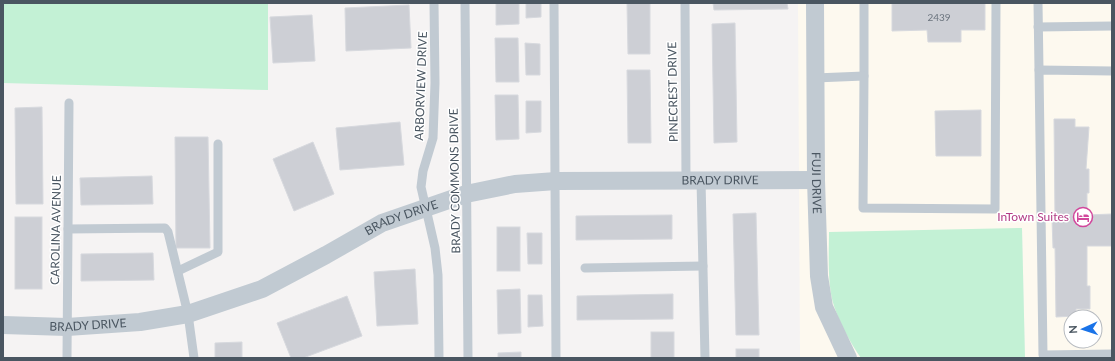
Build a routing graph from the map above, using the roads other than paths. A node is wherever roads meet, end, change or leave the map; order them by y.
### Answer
1 (434, 3) edge
2 (465, 3) edge
3 (554, 3) edge
4 (684, 3) edge
5 (815, 3) edge
6 (864, 3) edge
7 (996, 3) edge
8 (1038, 3) edge
9 (1112, 26) edge
10 (1038, 27) junction
11 (1039, 70) junction
12 (1112, 71) edge
13 (864, 76) junction
14 (815, 78) junction
15 (69, 103) dead end
16 (218, 144) dead end
17 (694, 180) junction
18 (816, 180) junction
19 (556, 181) junction
20 (466, 194) junction
21 (427, 207) junction
22 (68, 229) junction
23 (703, 266) junction
24 (585, 268) dead end
25 (178, 271) junction
26 (188, 314) junction
27 (3, 325) edge
28 (67, 327) junction
29 (1112, 354) edge
30 (67, 358) edge
31 (194, 358) edge
32 (439, 358) edge
33 (468, 358) edge
34 (556, 358) edge
35 (705, 358) edge
36 (848, 358) edge

1 - 21 lane, ARBORVIEW DRIVE
2 - 20 lane, BRADY COMMONS DRIVE
3 - 19 lane
4 - 17 lane, PINECREST DRIVE
5 - 14 street, FUJI DRIVE
6 - 13 lane
7 - 13 lane
8 - 10 lane
9 - 10 lane
10 - 11 lane
11 - 12 lane
11 - 29 lane
13 - 14 lane
14 - 18 street, FUJI DRIVE
15 - 22 lane, CAROLINA AVENUE
16 - 25 lane
17 - 18 street, BRADY DRIVE
17 - 19 street, BRADY DRIVE
17 - 23 lane, PINECREST DRIVE
18 - 36 street, FUJI DRIVE
19 - 20 street, BRADY DRIVE
19 - 34 lane
20 - 21 street, BRADY DRIVE
20 - 33 lane, BRADY COMMONS DRIVE
21 - 26 street, BRADY DRIVE
21 - 32 lane, ARBORVIEW DRIVE
22 - 25 lane
22 - 28 lane, CAROLINA AVENUE
23 - 24 lane
23 - 35 lane, PINECREST DRIVE
25 - 26 lane
26 - 28 street, BRADY DRIVE
26 - 31 lane
27 - 28 street, BRADY DRIVE
28 - 30 lane, CAROLINA AVENUE

